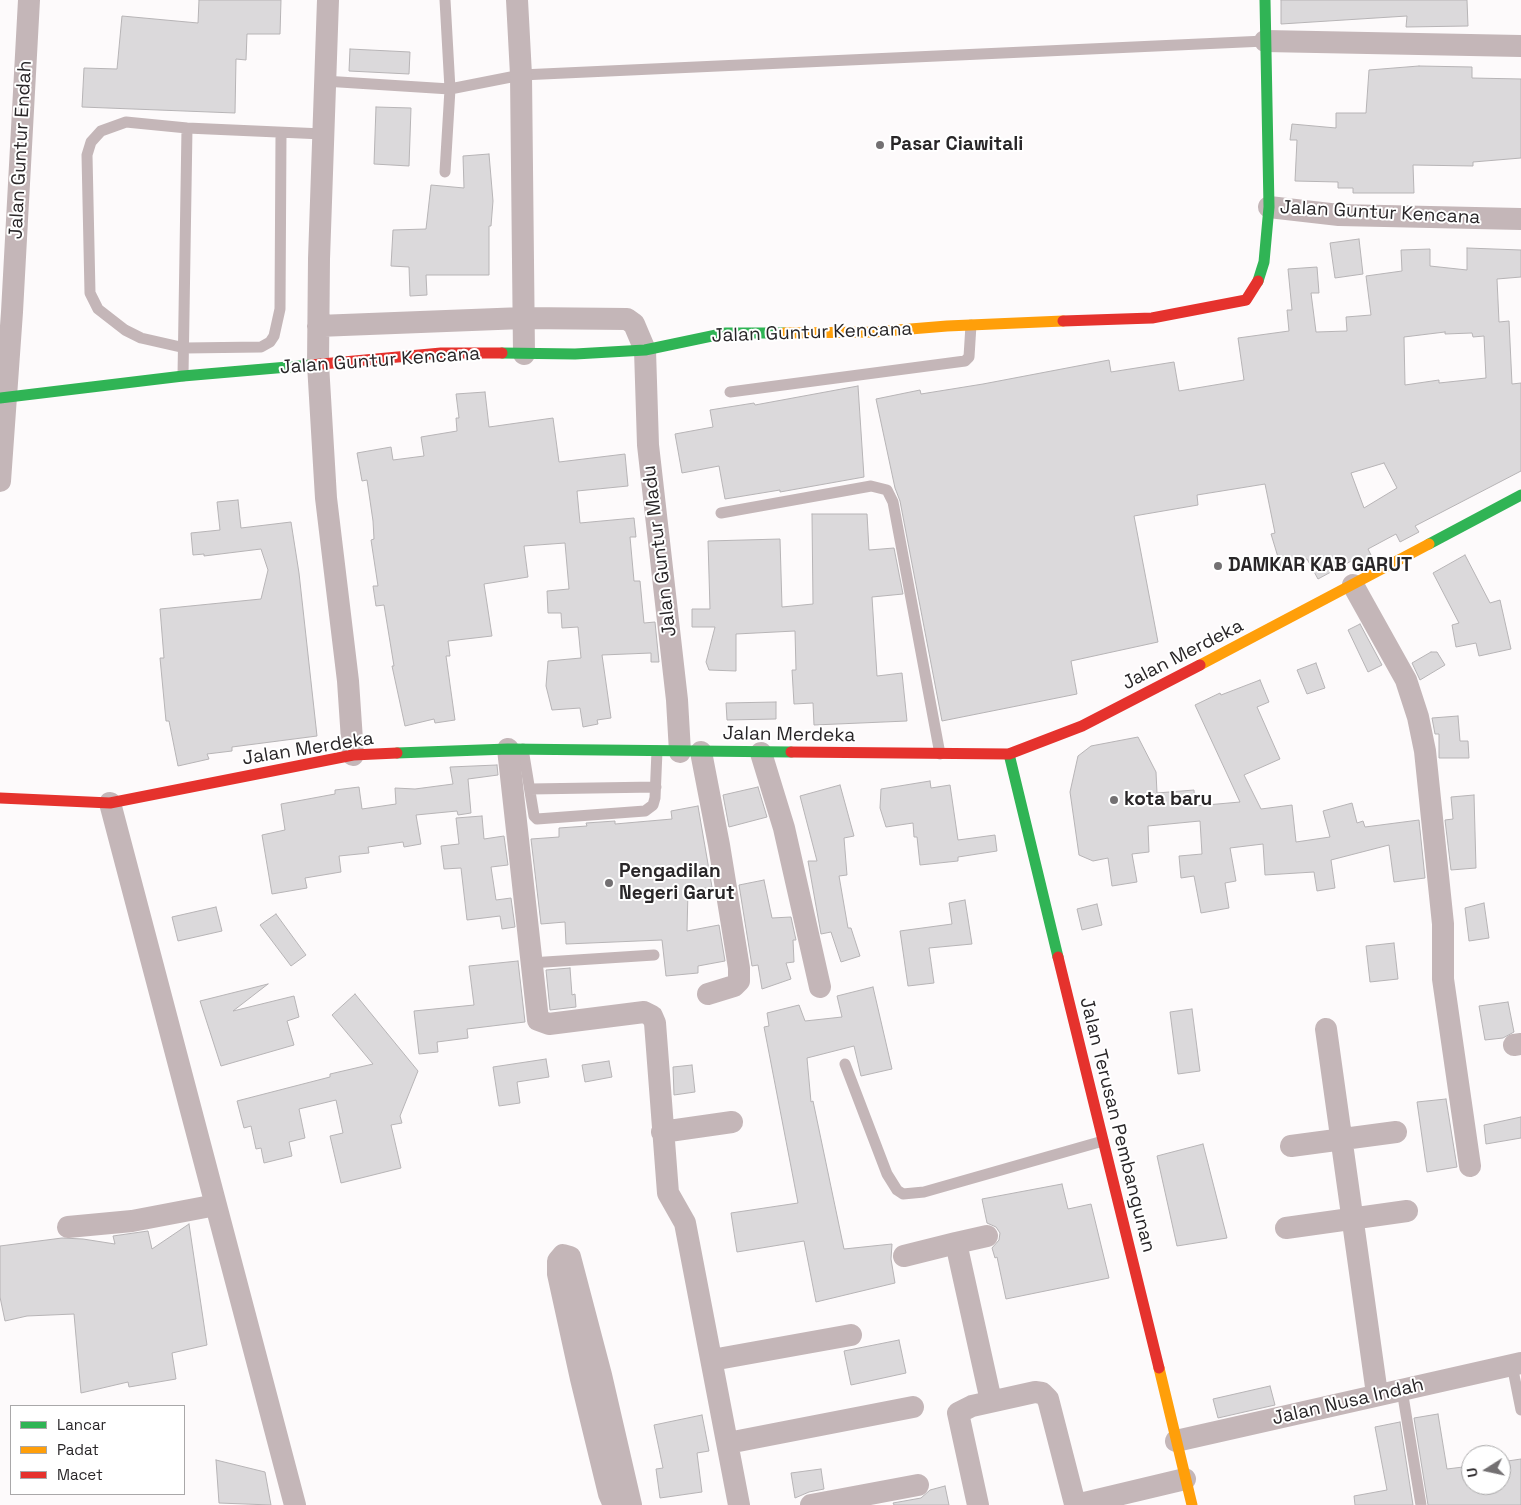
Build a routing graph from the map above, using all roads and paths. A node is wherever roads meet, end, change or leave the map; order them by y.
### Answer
1 (29, 0) edge
2 (328, 0) edge
3 (445, 0) edge
4 (517, 0) edge
5 (1265, 0) edge
6 (1265, 41) junction
7 (1521, 46) edge
8 (521, 75) junction
9 (324, 81) junction
10 (450, 89) junction
11 (187, 128) junction
12 (281, 134) junction
13 (323, 134) junction
14 (445, 172) dead end
15 (1269, 207) junction
16 (1521, 219) edge
17 (523, 318) junction
18 (318, 326) junction
19 (971, 326) junction
20 (185, 348) junction
21 (645, 350) junction
22 (524, 354) junction
23 (318, 364) junction
24 (183, 376) junction
25 (730, 392) dead end
26 (3, 398) edge
27 (0, 480) edge
28 (1521, 494) edge
29 (721, 513) dead end
30 (1353, 585) junction
31 (516, 749) junction
32 (657, 752) junction
33 (690, 752) junction
34 (761, 752) junction
35 (940, 754) junction
36 (1009, 754) junction
37 (353, 755) junction
38 (656, 787) junction
39 (530, 789) junction
40 (0, 798) edge
41 (110, 803) junction
42 (654, 955) dead end
43 (530, 963) junction
44 (820, 987) dead end
45 (708, 994) dead end
46 (1326, 1030) dead end
47 (845, 1064) dead end
48 (732, 1122) dead end
49 (662, 1132) junction
50 (1396, 1132) dead end
51 (1343, 1139) junction
52 (1103, 1141) junction
53 (1291, 1146) dead end
54 (1470, 1166) dead end
55 (216, 1205) junction
56 (1407, 1211) dead end
57 (1352, 1218) junction
58 (68, 1226) dead end
59 (1286, 1228) dead end
60 (987, 1236) dead end
61 (956, 1243) junction
62 (904, 1256) dead end
63 (851, 1335) dead end
64 (712, 1360) junction
65 (1517, 1364) edge
66 (1402, 1390) junction
67 (1377, 1394) junction
68 (991, 1401) junction
69 (912, 1407) dead end
70 (1521, 1410) edge
71 (1176, 1441) junction
72 (728, 1443) junction
73 (1185, 1479) junction
74 (918, 1485) dead end
75 (1075, 1504) edge
76 (295, 1505) edge
77 (614, 1505) edge
78 (631, 1505) edge
79 (739, 1505) edge
80 (811, 1505) edge
81 (978, 1505) edge
82 (1192, 1505) edge
83 (1421, 1505) edge

1 - 26 street, Jalan Guntur Endah
2 - 9 street
3 - 10 lane
4 - 8 street
5 - 6 street
6 - 7 street
6 - 8 lane
6 - 15 street
8 - 10 lane
8 - 17 street
9 - 10 lane
9 - 13 street
10 - 14 lane
11 - 12 lane
11 - 20 lane
11 - 20 lane
12 - 13 lane
12 - 20 lane
13 - 18 street
15 - 16 street, Jalan Guntur Kencana
15 - 19 street, Jalan Guntur Kencana
17 - 18 street
17 - 21 street
17 - 22 street
18 - 23 street
19 - 21 street, Jalan Guntur Kencana
19 - 25 lane
20 - 24 lane
21 - 22 street, Jalan Guntur Kencana
21 - 33 street, Jalan Guntur Madu
22 - 23 street, Jalan Guntur Kencana
23 - 24 street, Jalan Guntur Kencana
23 - 37 street
24 - 26 street, Jalan Guntur Kencana
26 - 27 street, Jalan Guntur Endah
28 - 30 street, Jalan Merdeka
29 - 35 lane
30 - 36 street, Jalan Merdeka
30 - 54 street
31 - 32 street, Jalan Merdeka
31 - 37 street, Jalan Merdeka
31 - 39 lane
31 - 43 street
32 - 33 street, Jalan Merdeka
32 - 38 lane
33 - 34 street, Jalan Merdeka
33 - 45 street, Jalan Guntur Madu
34 - 35 street, Jalan Merdeka
34 - 44 street
35 - 36 street, Jalan Merdeka
36 - 52 street, Jalan Terusan Pembangunan
37 - 41 street, Jalan Merdeka
38 - 39 lane
38 - 39 lane
40 - 41 street, Jalan Merdeka
41 - 55 street
42 - 43 lane
43 - 49 street
46 - 51 street
47 - 52 lane
48 - 49 street
49 - 64 street
50 - 51 street
51 - 53 street
51 - 57 street
52 - 71 street, Jalan Terusan Pembangunan
55 - 58 street
55 - 76 street
56 - 57 street
57 - 59 street
57 - 67 street
60 - 61 street
61 - 62 street
61 - 68 street
63 - 64 street
64 - 72 street
65 - 66 street, Jalan Nusa Indah
65 - 70 lane
66 - 67 street, Jalan Nusa Indah
66 - 83 lane
67 - 71 street, Jalan Nusa Indah
68 - 75 street
68 - 81 street
69 - 72 street
71 - 73 street, Jalan Terusan Pembangunan
72 - 79 street
73 - 75 street
73 - 82 street, Jalan Terusan Pembangunan
74 - 80 street
77 - 78 street

